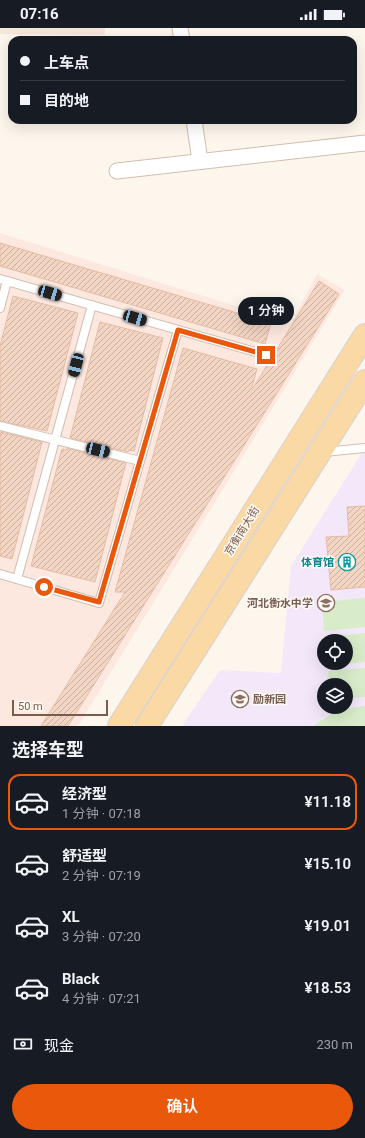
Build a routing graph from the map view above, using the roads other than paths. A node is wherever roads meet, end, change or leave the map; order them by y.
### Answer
1 (195, 124) edge
2 (365, 143) edge
3 (200, 161) junction
4 (117, 171) dead end
5 (4, 280) edge
6 (92, 305) junction
7 (0, 308) edge
8 (178, 330) junction
9 (365, 335) edge
10 (266, 355) dead end
11 (365, 381) edge
12 (0, 426) edge
13 (55, 440) junction
14 (365, 448) edge
15 (320, 452) junction
16 (140, 461) junction
17 (0, 574) edge
18 (17, 579) junction
19 (119, 726) edge
20 (147, 726) edge

1 - 3 street
2 - 3 street
3 - 4 street
5 - 6 lane
5 - 7 lane
6 - 8 lane
6 - 13 lane
8 - 10 lane
8 - 16 lane
9 - 19 main road, 京衡南大街
11 - 15 main road
12 - 13 lane
13 - 16 lane
13 - 18 lane
14 - 15 lane
15 - 20 main road
16 - 18 lane
17 - 18 lane

